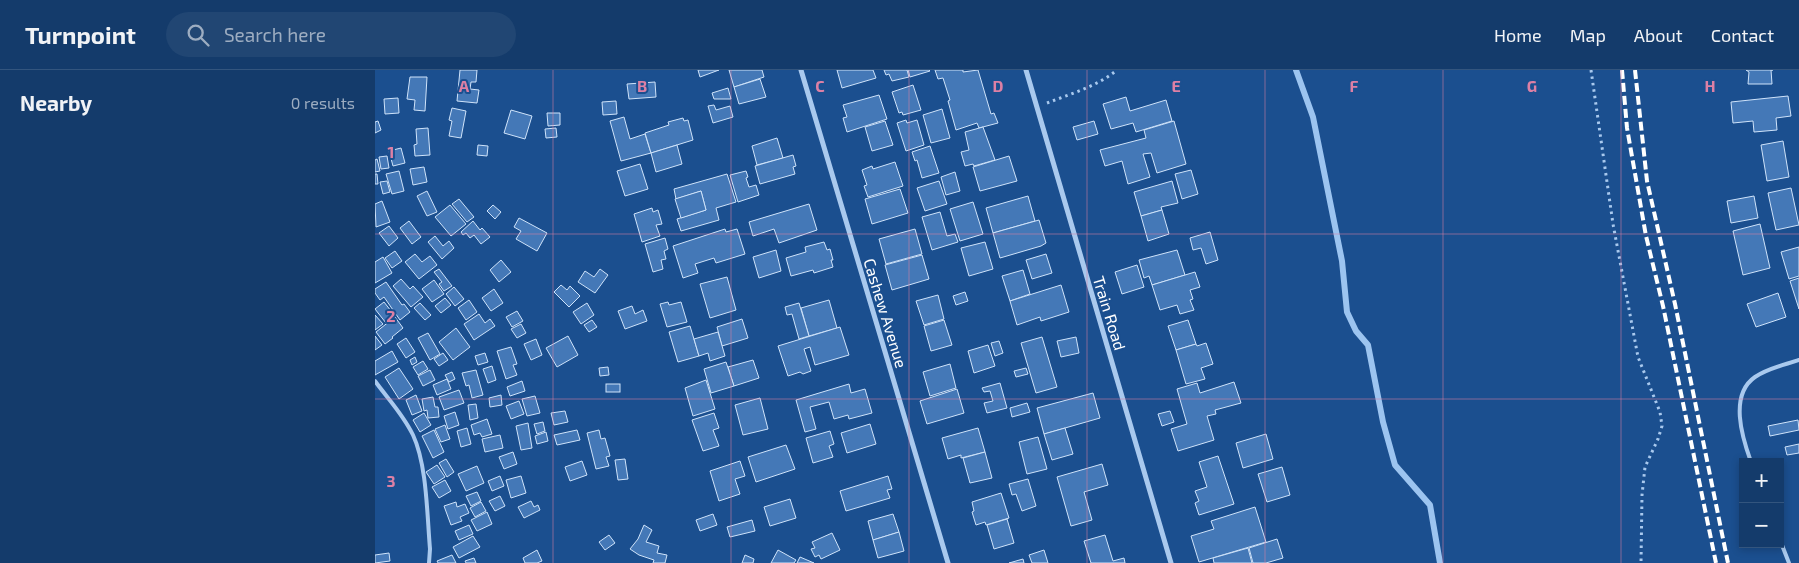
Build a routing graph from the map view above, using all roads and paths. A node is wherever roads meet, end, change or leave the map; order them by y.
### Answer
1 (801, 70) edge
2 (1026, 70) edge
3 (1117, 70) edge
4 (1591, 70) edge
5 (1036, 108) junction
6 (1799, 360) edge
7 (375, 381) edge
8 (1750, 458) edge
9 (1783, 548) edge
10 (429, 563) edge
11 (948, 563) edge
12 (1171, 563) edge
13 (1641, 563) edge
14 (1789, 563) edge

1 - 11 street, Cashew Avenue
2 - 5 street, Train Road
3 - 5 path
4 - 13 path
5 - 12 street, Train Road
6 - 8 lane
7 - 10 lane
9 - 14 lane

